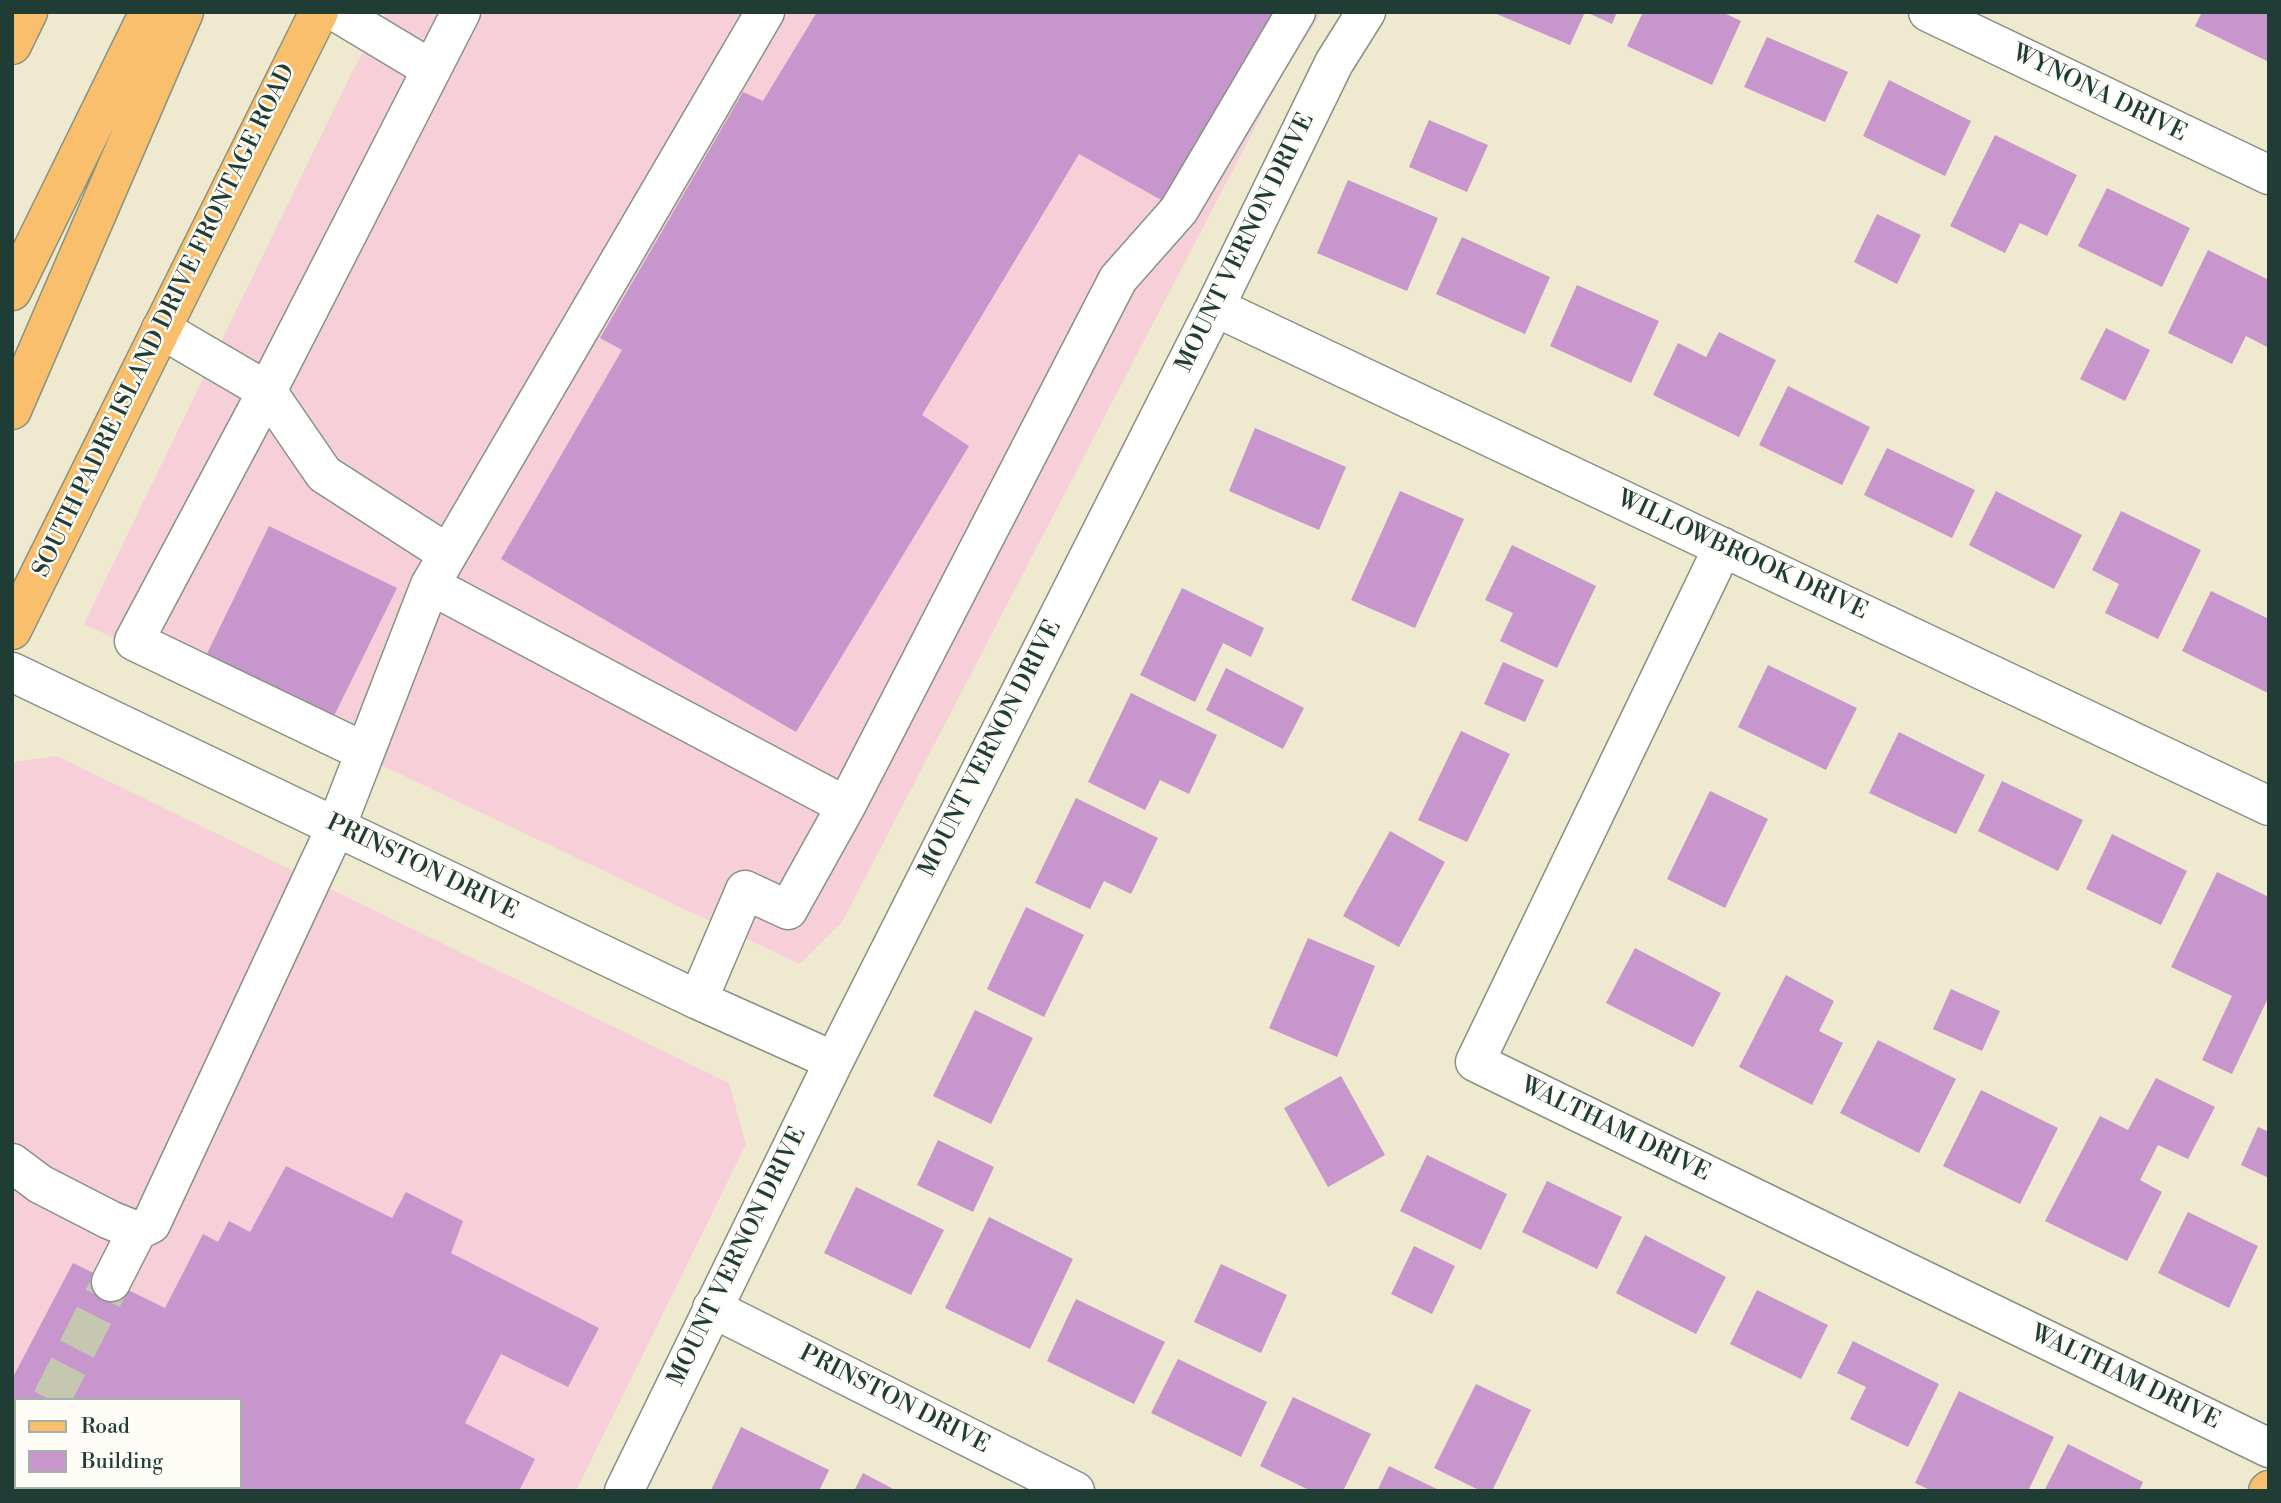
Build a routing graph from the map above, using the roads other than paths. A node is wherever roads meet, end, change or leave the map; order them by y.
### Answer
1 (28, 12) edge
2 (149, 12) edge
3 (184, 12) edge
4 (319, 12) edge
5 (336, 12) edge
6 (461, 12) edge
7 (765, 12) edge
8 (1296, 12) edge
9 (1366, 12) edge
10 (1928, 12) edge
11 (12, 45) edge
12 (431, 69) junction
13 (2269, 175) edge
14 (12, 291) edge
15 (1215, 307) junction
16 (161, 329) junction
17 (267, 391) junction
18 (12, 410) edge
19 (1723, 547) junction
20 (439, 569) junction
21 (12, 630) edge
22 (12, 672) edge
23 (365, 752) junction
24 (846, 806) junction
25 (2269, 806) edge
26 (336, 827) junction
27 (698, 1000) junction
28 (834, 1062) junction
29 (12, 1163) edge
30 (136, 1231) junction
31 (111, 1282) tunnel mouth
32 (712, 1308) junction
33 (2269, 1448) edge
34 (624, 1491) edge
35 (1075, 1491) edge

1 - 11 main road
2 - 14 main road
3 - 18 main road
4 - 16 main road, SOUTH PADRE ISLAND DRIVE FRONTAGE ROAD
5 - 12 street
6 - 12 street
7 - 20 street
8 - 24 street
9 - 15 street, MOUNT VERNON DRIVE
10 - 13 street, WYNONA DRIVE
12 - 17 street
15 - 19 street, WILLOWBROOK DRIVE
15 - 28 street, MOUNT VERNON DRIVE
16 - 17 street
16 - 21 main road, SOUTH PADRE ISLAND DRIVE FRONTAGE ROAD
17 - 20 street
17 - 23 street
19 - 25 street, WILLOWBROOK DRIVE
19 - 33 street, WALTHAM DRIVE
20 - 23 street
20 - 24 street
22 - 26 street, PRINSTON DRIVE
23 - 26 street
24 - 27 street
26 - 27 street, PRINSTON DRIVE
26 - 30 street
27 - 28 street, PRINSTON DRIVE
28 - 32 street, MOUNT VERNON DRIVE
29 - 30 street
30 - 31 street
32 - 34 street, MOUNT VERNON DRIVE
32 - 35 street, PRINSTON DRIVE

